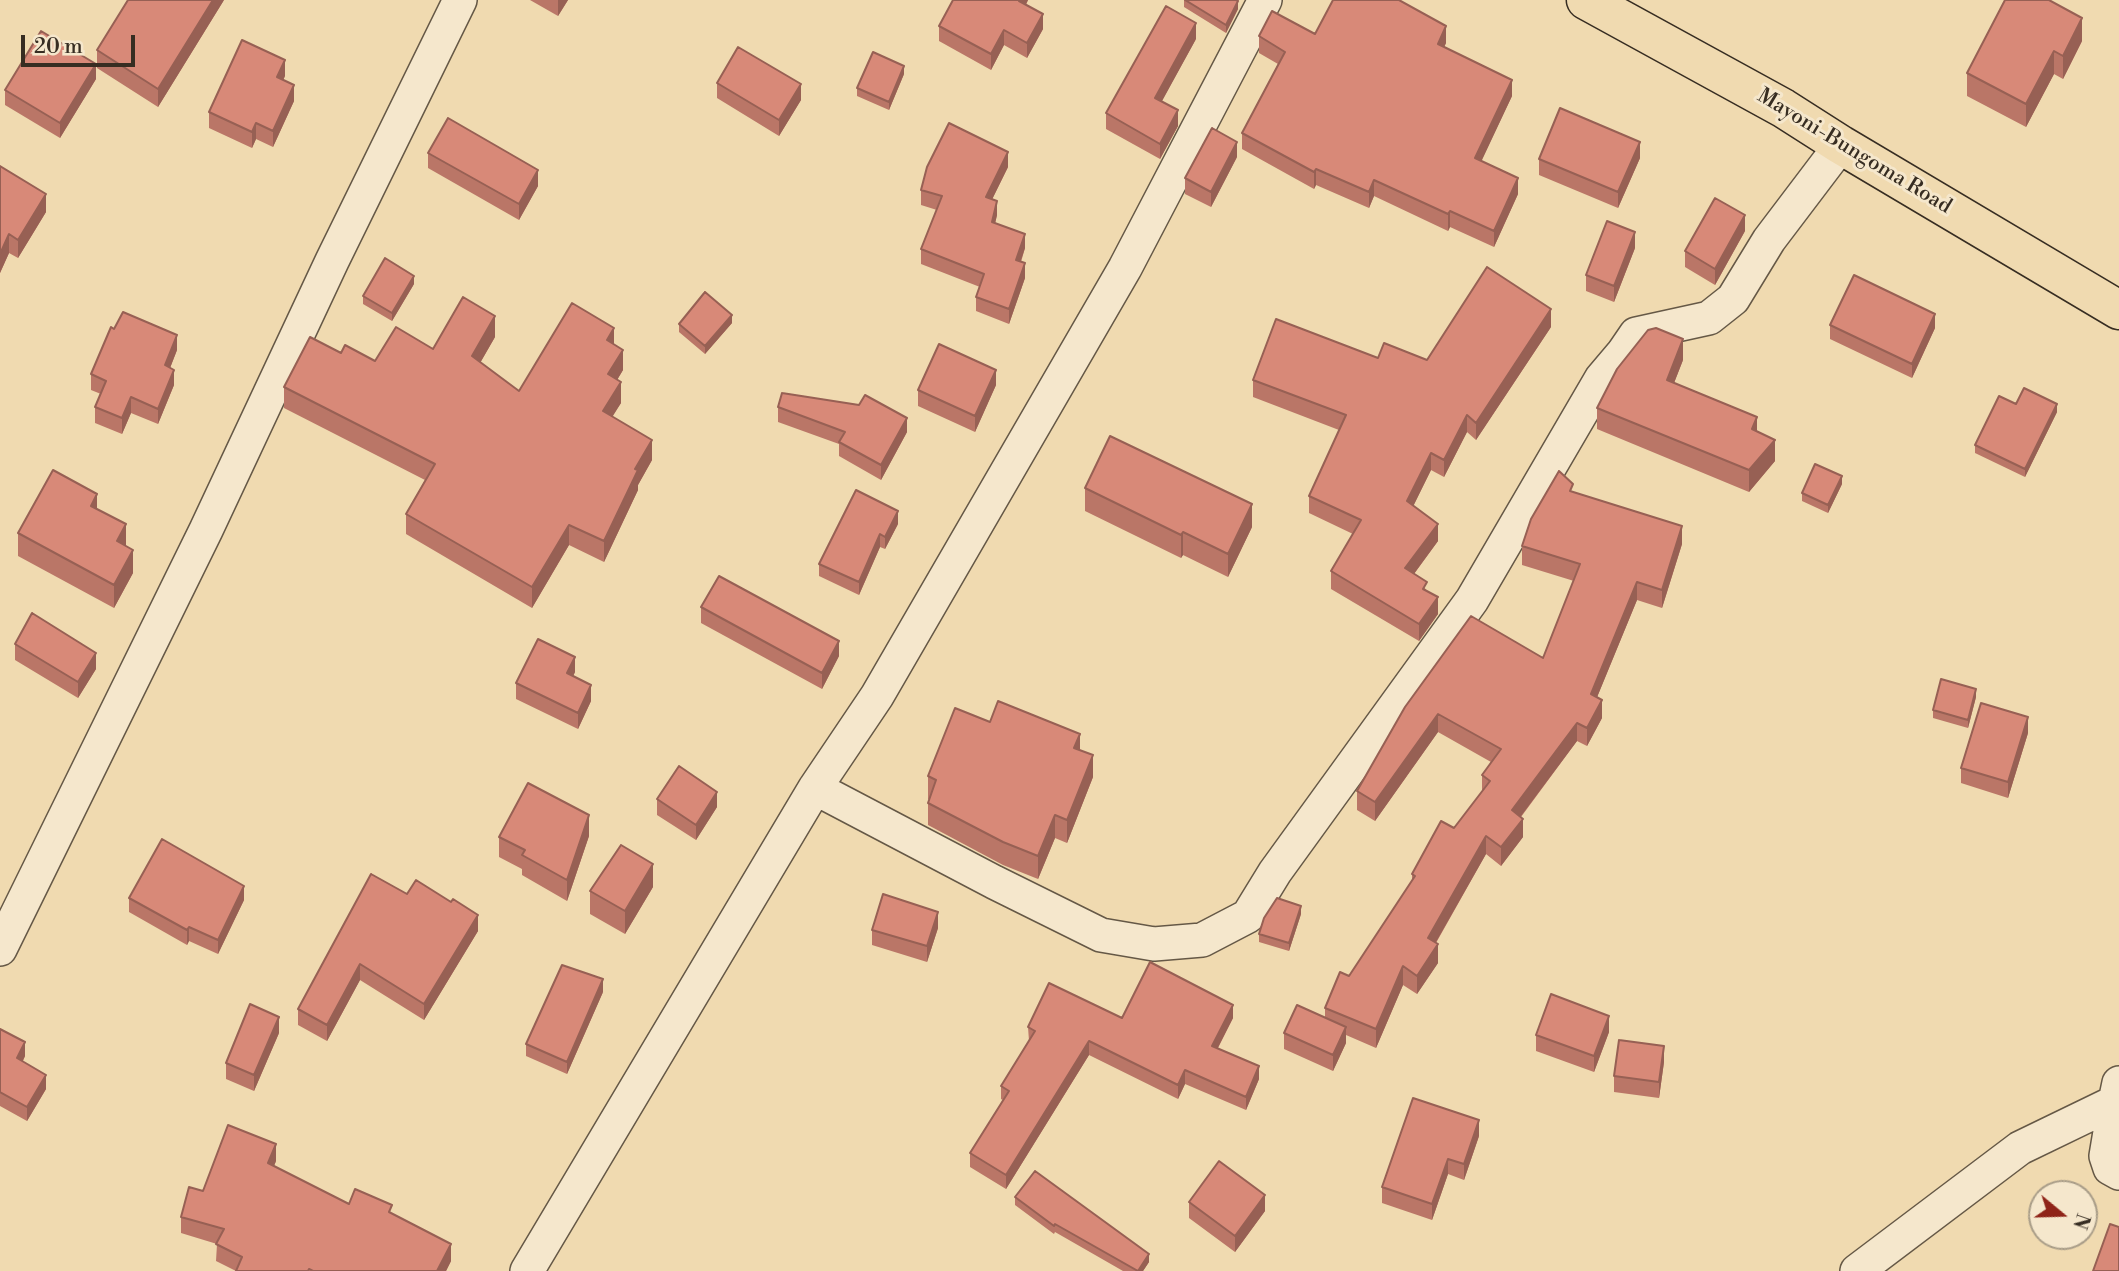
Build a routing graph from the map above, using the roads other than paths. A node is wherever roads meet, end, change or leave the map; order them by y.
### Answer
1 (460, 0) edge
2 (1265, 0) edge
3 (1586, 0) edge
4 (1841, 145) junction
5 (2119, 310) edge
6 (815, 788) junction
7 (0, 949) edge
8 (2117, 1093) edge
9 (2119, 1172) edge
10 (527, 1271) edge
11 (1857, 1271) edge

1 - 7 street
2 - 6 street
3 - 4 main road, Mayoni-Bungoma Road
4 - 5 main road, Mayoni-Bungoma Road
4 - 6 street
6 - 10 street
8 - 9 street
8 - 11 street

